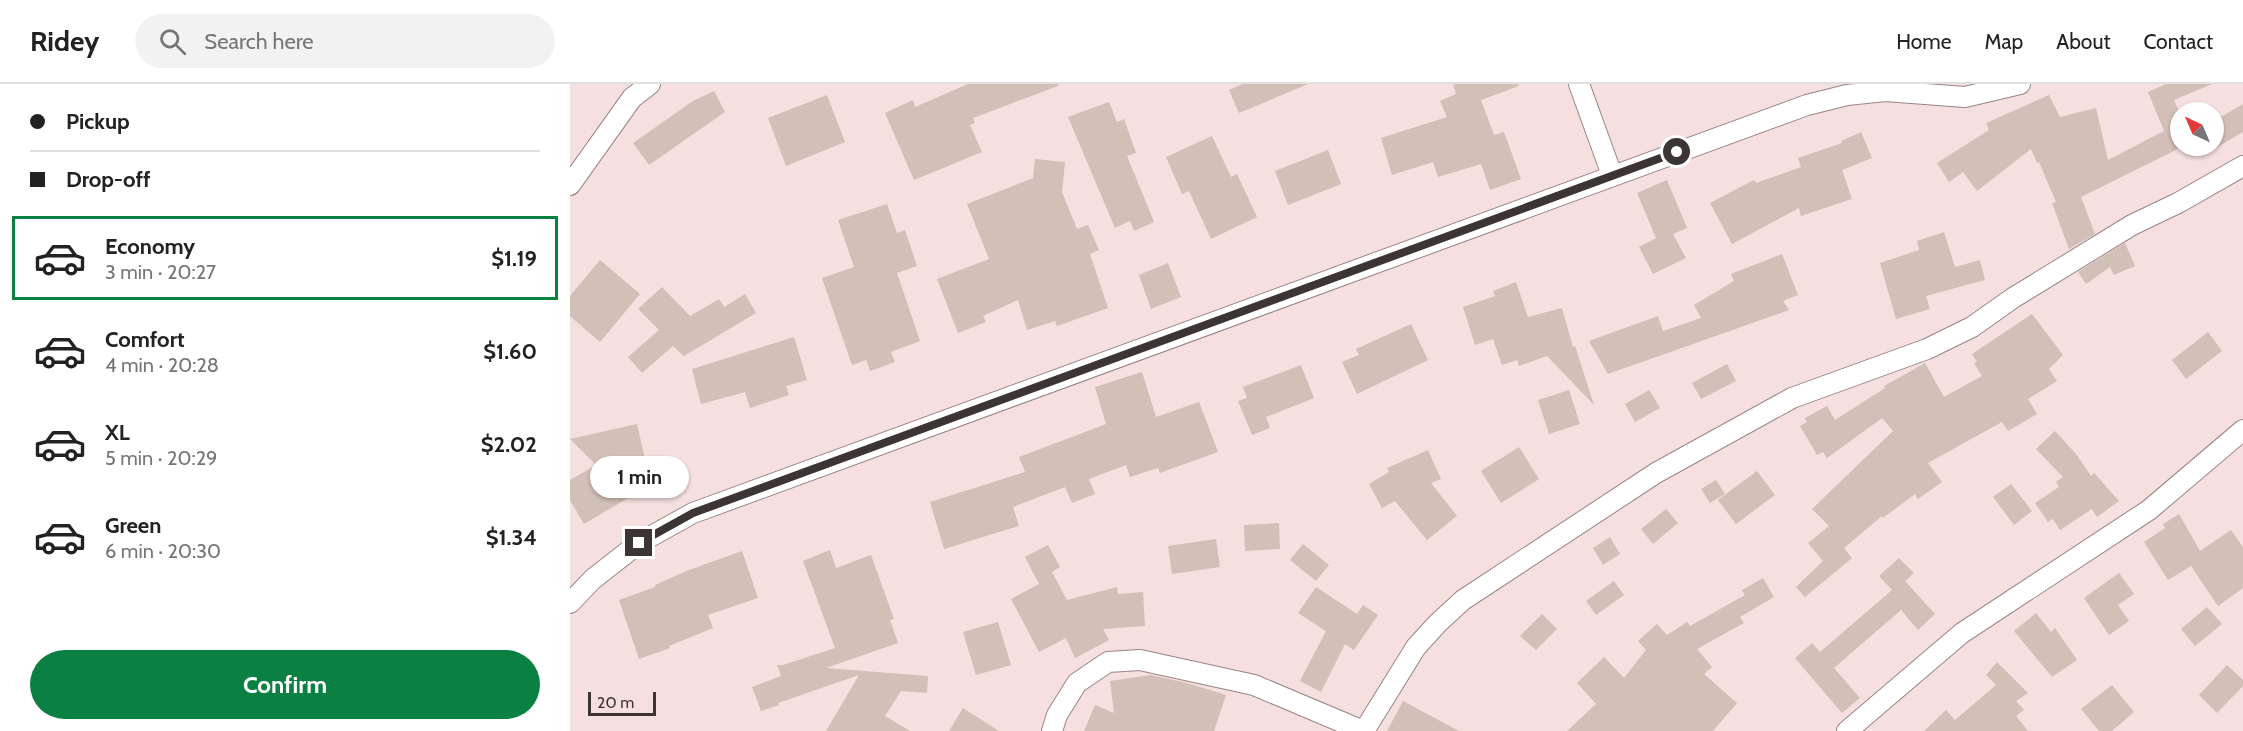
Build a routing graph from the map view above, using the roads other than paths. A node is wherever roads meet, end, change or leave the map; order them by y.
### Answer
1 (650, 84) edge
2 (1579, 84) edge
3 (2019, 84) edge
4 (1888, 88) edge
5 (2243, 166) edge
6 (1612, 175) junction
7 (570, 185) edge
8 (2243, 430) edge
9 (570, 603) edge
10 (1052, 731) edge
11 (1364, 731) edge
12 (1847, 731) edge

1 - 7 street
2 - 6 street
3 - 4 street
4 - 6 street
5 - 11 street
6 - 9 street
8 - 12 street
10 - 11 street

